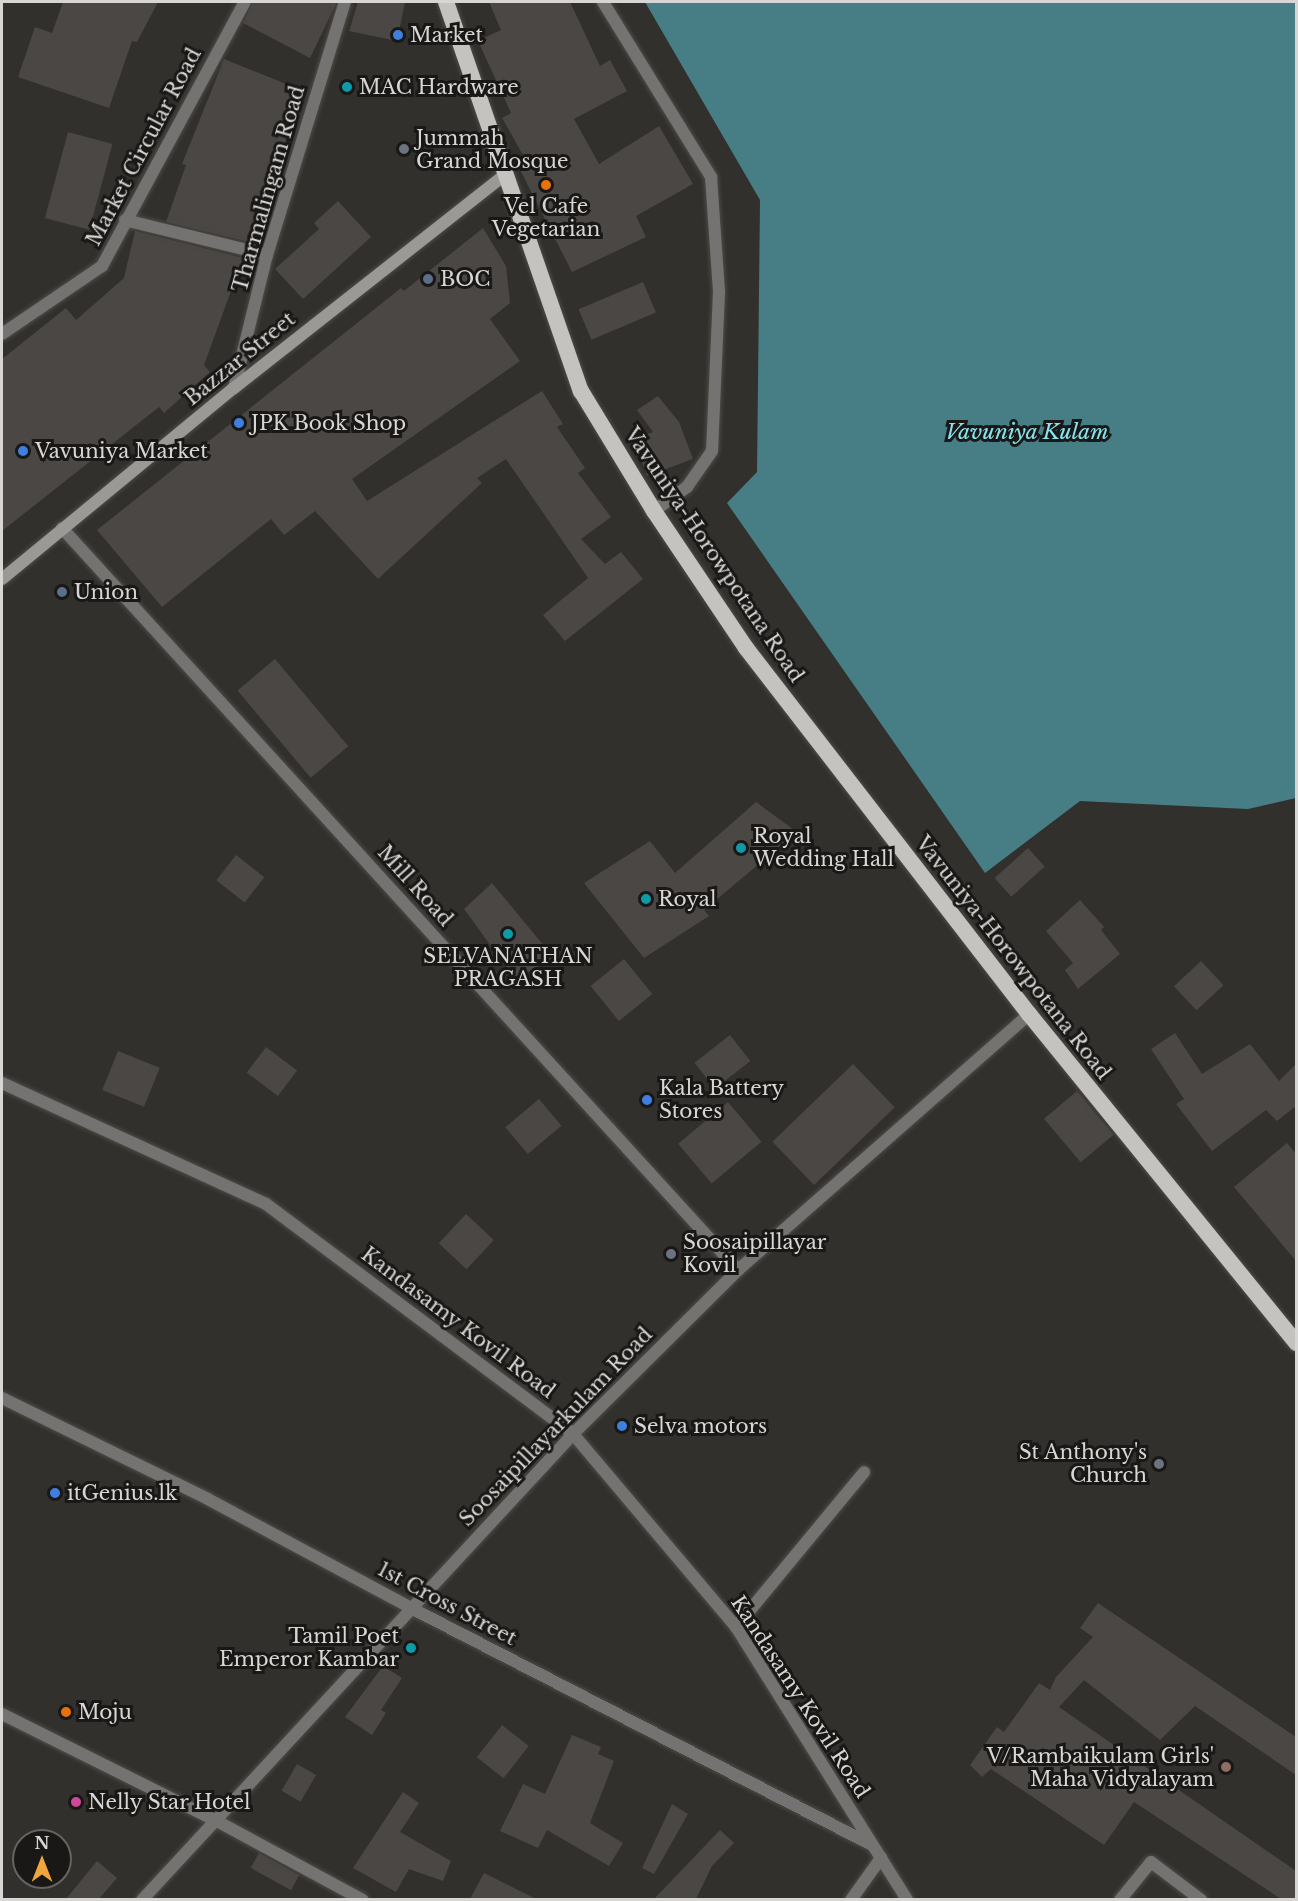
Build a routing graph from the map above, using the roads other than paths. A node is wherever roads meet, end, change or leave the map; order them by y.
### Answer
1 (245, 2) edge
2 (345, 2) edge
3 (446, 2) edge
4 (603, 2) edge
5 (506, 174) junction
6 (125, 220) junction
7 (267, 255) junction
8 (2, 334) edge
9 (234, 388) junction
10 (654, 511) junction
11 (63, 528) junction
12 (2, 579) edge
13 (1029, 1014) junction
14 (2, 1083) edge
15 (738, 1270) junction
16 (1296, 1343) edge
17 (2, 1398) edge
18 (573, 1434) junction
19 (864, 1472) dead end
20 (411, 1608) junction
21 (736, 1628) junction
22 (2, 1714) edge
23 (215, 1820) junction
24 (873, 1845) junction
25 (881, 1858) junction
26 (142, 1899) edge
27 (363, 1899) edge
28 (851, 1899) edge
29 (907, 1899) edge
30 (1120, 1899) edge
31 (1201, 1899) edge

1 - 6 street, Market Circular Road
2 - 7 street, Tharmalingam Road
3 - 5 highway, Vavuniya-Horowpotana Road
4 - 10 street
5 - 9 main road, Bazzar Street
5 - 10 highway, Vavuniya-Horowpotana Road
6 - 7 street
6 - 8 street, Market Circular Road
7 - 9 street, Tharmalingam Road
9 - 11 main road, Bazzar Street
10 - 13 highway, Vavuniya-Horowpotana Road
11 - 12 main road, Bazzar Street
11 - 15 street, Mill Road
13 - 15 street, Soosaipillayarkulam Road
13 - 16 highway, Vavuniya-Horowpotana Road
14 - 18 street, Kandasamy Kovil Road
15 - 18 street, Soosaipillayarkulam Road
17 - 20 street, 1st Cross Street
18 - 20 street, Soosaipillayarkulam Road
18 - 21 street, Kandasamy Kovil Road
19 - 21 street
20 - 23 street, Soosaipillayarkulam Road
20 - 24 street, 1st Cross Street
21 - 24 street, Kandasamy Kovil Road
22 - 23 street
23 - 26 street, Soosaipillayarkulam Road
23 - 27 street
24 - 25 street, Kandasamy Kovil Road
25 - 28 street
25 - 29 street, Kandasamy Kovil Road
30 - 31 street

